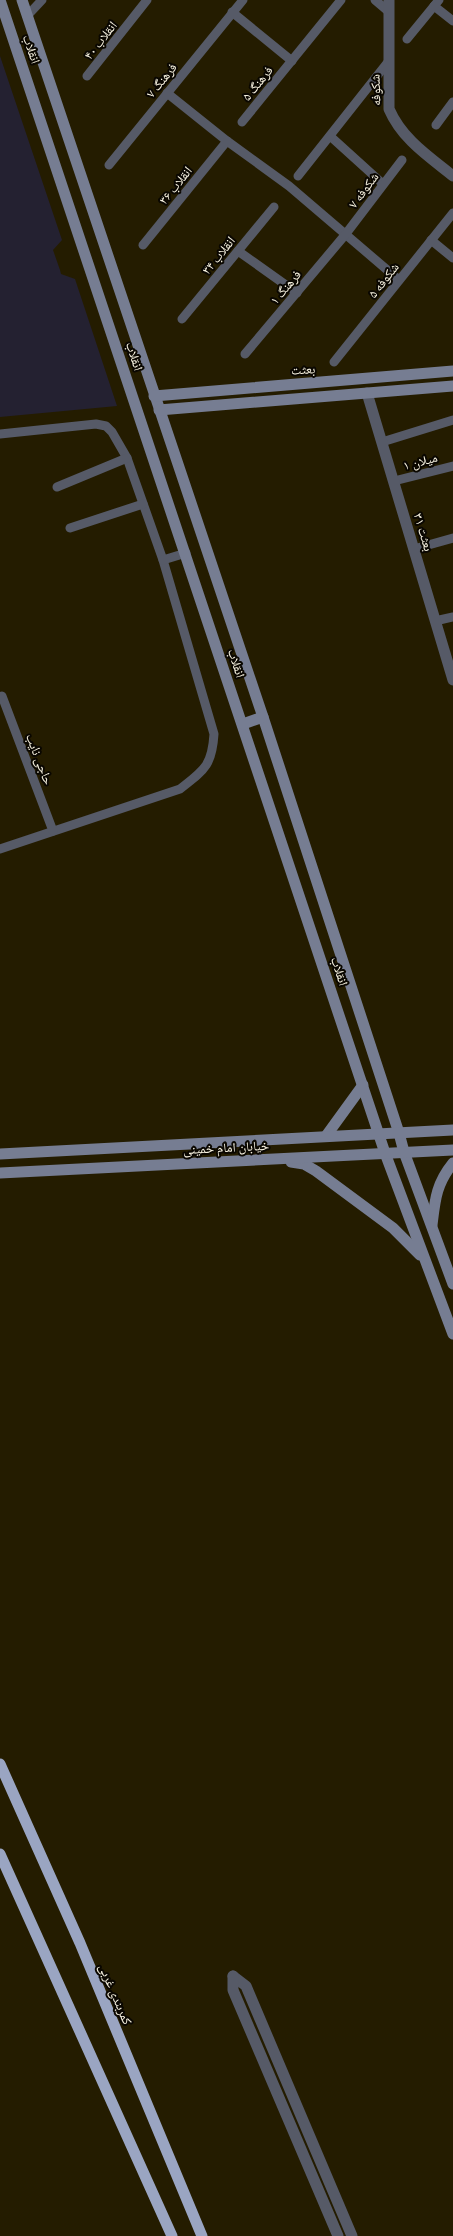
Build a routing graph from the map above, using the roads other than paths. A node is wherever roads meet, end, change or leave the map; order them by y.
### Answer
1 (0, 0) edge
2 (22, 0) edge
3 (42, 0) edge
4 (147, 0) edge
5 (243, 0) edge
6 (341, 0) edge
7 (375, 0) edge
8 (437, 3) edge
9 (389, 6) edge
10 (232, 12) junction
11 (27, 16) junction
12 (453, 21) edge
13 (407, 39) dead end
14 (292, 60) junction
15 (388, 62) junction
16 (46, 74) junction
17 (88, 76) dead end
18 (28, 81) junction
19 (167, 92) junction
20 (453, 102) edge
21 (242, 122) dead end
22 (436, 125) dead end
23 (330, 136) junction
24 (227, 141) junction
25 (402, 160) dead end
26 (109, 164) dead end
27 (298, 176) dead end
28 (453, 176) edge
29 (383, 184) junction
30 (274, 207) dead end
31 (453, 213) edge
32 (345, 236) junction
33 (432, 240) junction
34 (143, 245) dead end
35 (238, 251) junction
36 (453, 258) edge
37 (399, 280) junction
38 (297, 293) junction
39 (182, 320) dead end
40 (245, 354) dead end
41 (334, 362) dead end
42 (453, 371) edge
43 (368, 378) junction
44 (453, 386) edge
45 (367, 393) junction
46 (154, 396) junction
47 (159, 410) junction
48 (453, 420) edge
49 (0, 434) edge
50 (382, 442) junction
51 (127, 458) junction
52 (453, 466) edge
53 (394, 481) junction
54 (57, 487) dead end
55 (143, 504) junction
56 (70, 528) dead end
57 (453, 538) edge
58 (414, 549) junction
59 (186, 553) junction
60 (163, 560) junction
61 (453, 617) edge
62 (436, 621) junction
63 (453, 680) edge
64 (2, 696) dead end
65 (263, 717) junction
66 (243, 724) junction
67 (53, 831) junction
68 (0, 848) edge
69 (363, 1084) junction
70 (388, 1097) junction
71 (369, 1102) junction
72 (453, 1130) edge
73 (400, 1133) junction
74 (379, 1134) junction
75 (326, 1136) junction
76 (453, 1150) edge
77 (404, 1152) junction
78 (385, 1153) junction
79 (0, 1154) edge
80 (277, 1159) junction
81 (453, 1163) edge
82 (0, 1173) edge
83 (432, 1228) junction
84 (426, 1261) junction
85 (453, 1284) edge
86 (453, 1334) edge
87 (0, 1764) edge
88 (0, 1854) edge
89 (282, 2070) junction
90 (269, 2075) junction
91 (317, 2152) junction
92 (304, 2158) junction
93 (172, 2236) edge
94 (202, 2236) edge
95 (338, 2236) edge
96 (352, 2236) edge

1 - 18 main road, انقلاب
2 - 11 main road, انقلاب
3 - 11 street
4 - 17 street, انقلاب ۴۰
5 - 10 street, فرهنگ ۷
6 - 14 street, فرهنگ ۵
7 - 9 street
8 - 12 street
8 - 13 street
9 - 15 street, شکوفه
10 - 14 street
10 - 19 street, فرهنگ ۷
11 - 16 main road, انقلاب
14 - 21 street, فرهنگ ۵
15 - 23 street
15 - 28 street, شکوفه
16 - 18 main road
16 - 46 main road, انقلاب
18 - 59 main road, انقلاب
19 - 24 street
19 - 26 street, فرهنگ ۷
20 - 22 street
23 - 27 street
23 - 29 street
24 - 32 street
24 - 34 street, انقلاب ۳۶
25 - 29 street, شکوفه ۷
29 - 32 street, شکوفه ۷
30 - 35 street, انقلاب ۳۴
31 - 33 street, شکوفه ۵
32 - 37 street
32 - 38 street, فرهنگ ۱
33 - 36 street
33 - 37 street, شکوفه ۵
35 - 38 street
35 - 39 street, انقلاب ۳۴
37 - 41 street, شکوفه ۵
38 - 40 street, فرهنگ ۱
42 - 43 main road, بعثت
43 - 45 main road
43 - 46 main road, بعثت
44 - 45 main road
45 - 47 main road
45 - 50 street, بعثت ۳۱
46 - 47 main road, انقلاب
47 - 65 main road, انقلاب
48 - 50 street
49 - 51 street
50 - 53 street, بعثت ۳۱
51 - 54 street
51 - 55 street
52 - 53 street, میلان ۱
53 - 58 street, بعثت ۳۱
55 - 56 street
55 - 60 street
57 - 58 street
58 - 62 street, بعثت ۳۱
59 - 60 street
59 - 66 main road, انقلاب
60 - 67 street
61 - 62 street
62 - 63 street, بعثت ۳۱
64 - 67 street, حاجی نایب
65 - 66 main road
65 - 70 main road, انقلاب
66 - 69 main road, انقلاب
67 - 68 street
69 - 71 main road, انقلاب
69 - 75 main road
70 - 71 main road
70 - 73 main road, انقلاب
71 - 74 main road, انقلاب
72 - 73 main road, خیابان امام خمینی
73 - 74 main road, خیابان امام خمینی
73 - 77 main road, انقلاب
74 - 75 main road, خیابان امام خمینی
74 - 78 main road, انقلاب
75 - 79 main road, خیابان امام خمینی
76 - 77 main road, خیابان امام خمینی
77 - 78 main road, خیابان امام خمینی
77 - 83 main road, انقلاب
78 - 80 main road, خیابان امام خمینی
78 - 84 main road, انقلاب
80 - 82 main road, خیابان امام خمینی
80 - 84 main road
81 - 83 main road
83 - 85 main road, انقلاب
84 - 86 main road, انقلاب
87 - 94 highway, کمربندی غربی
88 - 93 highway
89 - 90 street
89 - 90 street
89 - 91 street
90 - 92 street
91 - 92 street
91 - 96 street
92 - 95 street

